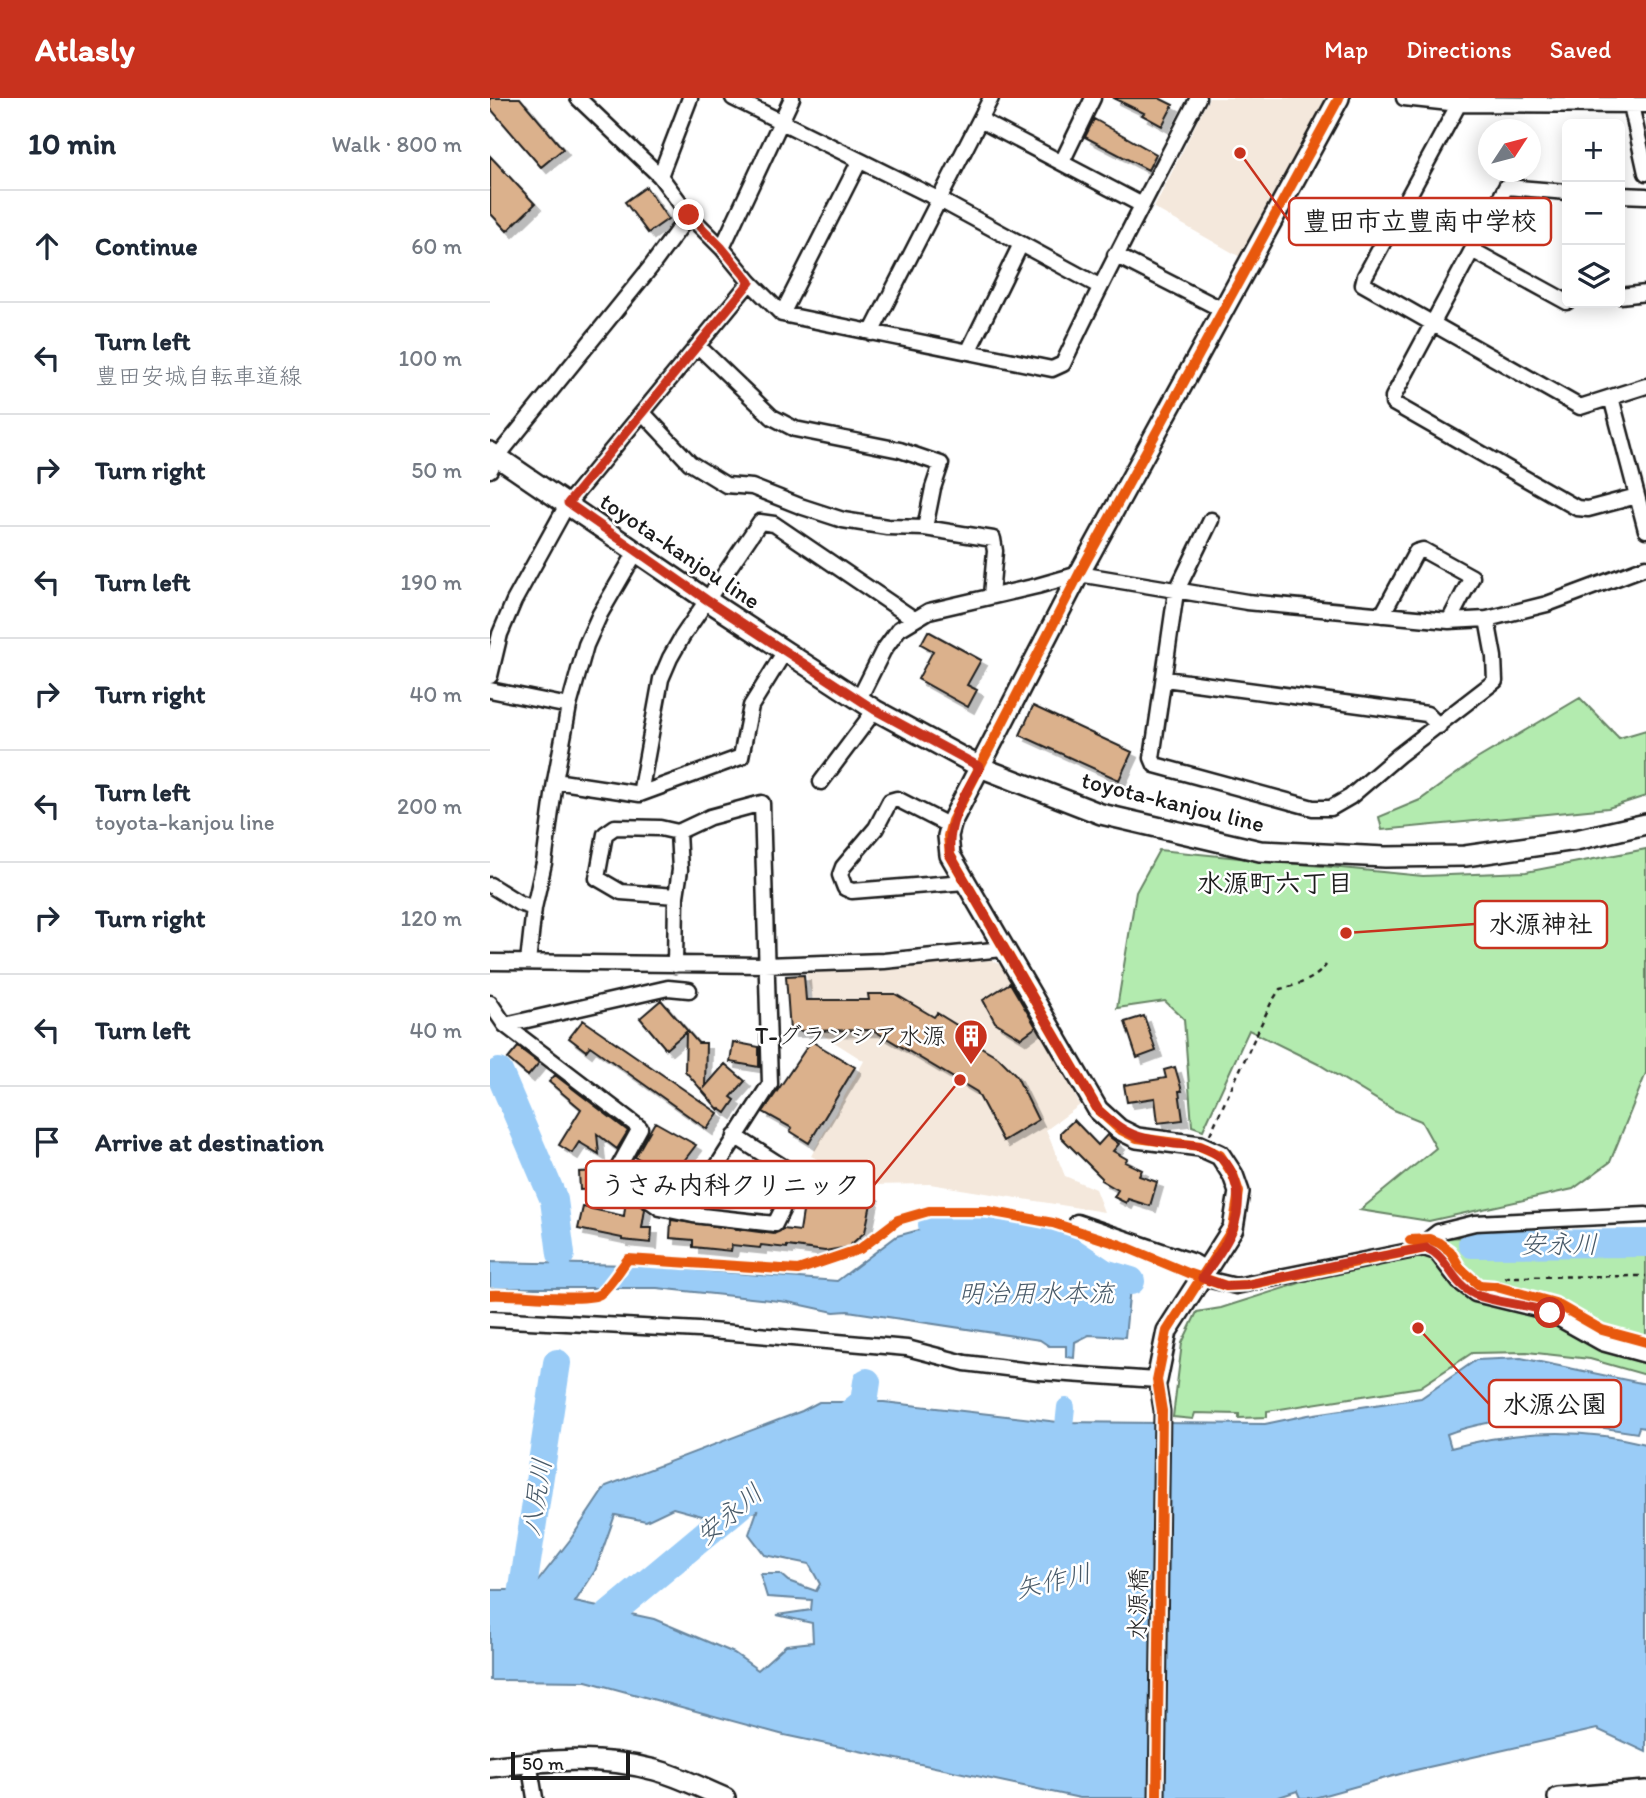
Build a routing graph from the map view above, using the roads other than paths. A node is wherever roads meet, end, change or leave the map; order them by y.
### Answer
1 (578, 98) edge
2 (690, 98) edge
3 (733, 98) edge
4 (792, 98) edge
5 (973, 98) edge
6 (1093, 98) edge
7 (1198, 98) edge
8 (1339, 98) edge
9 (1404, 98) edge
10 (1461, 101) edge
11 (989, 102) edge
12 (1631, 105) junction
13 (1646, 105) edge
14 (980, 120) junction
15 (780, 122) junction
16 (859, 162) junction
17 (1062, 162) junction
18 (1646, 173) edge
19 (660, 176) junction
20 (1562, 192) edge
21 (1625, 195) edge
22 (1646, 197) edge
23 (940, 200) junction
24 (1142, 205) junction
25 (689, 215) junction
26 (1021, 244) junction
27 (722, 248) junction
28 (1472, 250) junction
29 (1115, 255) junction
30 (750, 282) junction
31 (1099, 286) junction
32 (1646, 293) edge
33 (1625, 295) edge
34 (1562, 298) edge
35 (1223, 310) junction
36 (782, 314) junction
37 (1432, 322) junction
38 (871, 332) junction
39 (698, 346) junction
40 (968, 352) junction
41 (1646, 386) edge
42 (1611, 397) junction
43 (643, 413) junction
44 (492, 460) edge
45 (1637, 496) junction
46 (568, 503) junction
47 (1211, 520) dead end
48 (925, 528) junction
49 (1646, 530) edge
50 (636, 552) junction
51 (1646, 567) edge
52 (1079, 574) junction
53 (1176, 592) junction
54 (991, 595) junction
55 (707, 600) junction
56 (1382, 615) junction
57 (914, 619) junction
58 (1487, 619) junction
59 (1449, 621) junction
60 (785, 651) junction
61 (490, 676) edge
62 (1165, 679) junction
63 (490, 690) edge
64 (867, 704) junction
65 (569, 706) junction
66 (1438, 726) junction
67 (980, 767) junction
68 (555, 781) junction
69 (821, 782) dead end
70 (640, 794) junction
71 (1646, 824) edge
72 (950, 826) junction
73 (678, 832) junction
74 (965, 882) junction
75 (490, 885) edge
76 (676, 896) junction
77 (534, 908) junction
78 (1003, 949) junction
79 (490, 962) edge
80 (528, 962) junction
81 (675, 965) junction
82 (765, 965) junction
83 (689, 990) dead end
84 (490, 1003) edge
85 (505, 1026) junction
86 (735, 1136) junction
87 (693, 1215) junction
88 (1646, 1215) edge
89 (1077, 1222) dead end
90 (1424, 1248) junction
91 (1205, 1274) junction
92 (490, 1319) edge
93 (1646, 1354) edge
94 (1157, 1380) junction
95 (529, 1762) junction
96 (490, 1767) edge
97 (1646, 1791) edge
98 (720, 1797) edge
99 (535, 1798) edge
100 (1157, 1798) edge
101 (1558, 1798) edge

1 - 19 street
2 - 19 street
3 - 15 street
4 - 15 street
5 - 11 street
6 - 17 street
7 - 24 street
8 - 35 main road
9 - 10 street
10 - 12 street
10 - 37 street
11 - 14 street
12 - 13 street
12 - 18 street
14 - 17 street
14 - 23 street
15 - 16 street
15 - 27 street
16 - 23 street
16 - 36 street
17 - 24 street
19 - 25 street
20 - 28 street
21 - 22 street
23 - 26 street
23 - 38 street
24 - 29 street
25 - 27 street
25 - 44 street
26 - 31 street
26 - 40 street
27 - 30 street
28 - 34 street
28 - 37 street
29 - 31 street
29 - 35 street
30 - 36 street
30 - 39 street
31 - 40 street
32 - 33 street
35 - 52 main road
36 - 38 street
37 - 42 street
37 - 45 street
38 - 40 street
39 - 43 street
39 - 48 street
41 - 42 street
42 - 45 street
43 - 46 street
43 - 48 street
44 - 46 main road, toyota-kanjou line
45 - 49 street
46 - 50 main road, toyota-kanjou line
46 - 61 street
47 - 53 street
48 - 54 street
50 - 55 main road, toyota-kanjou line
50 - 65 street
51 - 58 street
52 - 53 street
52 - 54 street
52 - 67 main road
53 - 56 street
53 - 62 street
54 - 57 street
55 - 57 street
55 - 60 main road, toyota-kanjou line
55 - 70 street
56 - 59 street
56 - 59 street
57 - 64 street
58 - 59 street
58 - 66 street
60 - 64 main road, toyota-kanjou line
60 - 70 street
62 - 66 street
62 - 66 street
63 - 65 street
64 - 67 main road, toyota-kanjou line
64 - 69 street
65 - 68 street
67 - 71 main road, toyota-kanjou line
67 - 72 main road
68 - 70 street
68 - 77 street
72 - 74 main road
72 - 74 street
73 - 76 street
73 - 76 street
73 - 82 street
74 - 78 main road
75 - 77 street
76 - 81 street
77 - 80 street
78 - 82 street
78 - 91 main road
79 - 80 street
80 - 81 street
81 - 82 street
82 - 86 street
83 - 85 street
84 - 85 street
85 - 87 street
86 - 87 street
86 - 87 street
88 - 90 street
89 - 91 street
90 - 91 street
90 - 93 street
91 - 94 main road
92 - 94 street
94 - 100 street, 水源橋
95 - 96 main road
95 - 98 main road
95 - 99 street
97 - 101 main road

